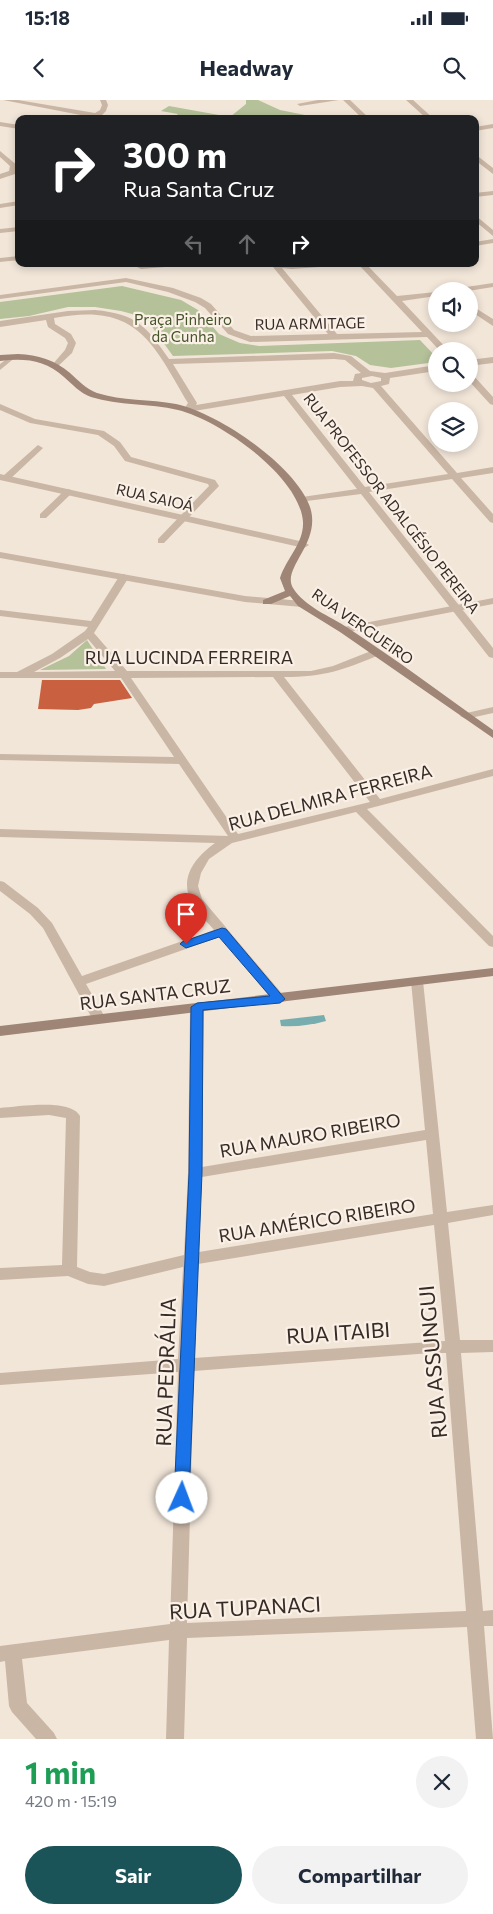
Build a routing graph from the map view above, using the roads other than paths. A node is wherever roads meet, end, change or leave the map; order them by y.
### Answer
1 (6, 100) edge
2 (103, 100) edge
3 (336, 100) edge
4 (346, 100) edge
5 (409, 100) edge
6 (300, 104) dead end
7 (85, 115) edge
8 (97, 115) edge
9 (363, 115) edge
10 (426, 115) edge
11 (0, 124) edge
12 (15, 126) edge
13 (493, 126) edge
14 (479, 128) edge
15 (0, 153) edge
16 (10, 160) junction
17 (479, 160) edge
18 (0, 164) edge
19 (493, 172) edge
20 (0, 177) edge
21 (493, 193) edge
22 (479, 195) edge
23 (15, 204) edge
24 (0, 206) edge
25 (479, 221) edge
26 (15, 229) edge
27 (0, 231) edge
28 (493, 234) edge
29 (493, 241) edge
30 (479, 243) edge
31 (15, 258) edge
32 (0, 260) edge
33 (140, 267) edge
34 (275, 267) edge
35 (365, 267) edge
36 (126, 280) junction
37 (493, 285) edge
38 (478, 287) edge
39 (428, 295) edge
40 (0, 297) edge
41 (395, 299) junction
42 (478, 312) edge
43 (50, 317) junction
44 (493, 323) edge
45 (0, 324) edge
46 (429, 334) junction
47 (335, 337) junction
48 (437, 342) edge
49 (14, 356) junction
50 (0, 358) edge
51 (493, 360) edge
52 (166, 362) junction
53 (478, 362) edge
54 (56, 366) junction
55 (0, 368) edge
56 (428, 369) edge
57 (367, 373) junction
58 (385, 376) junction
59 (359, 381) junction
60 (376, 386) junction
61 (478, 386) edge
62 (286, 393) junction
63 (493, 402) edge
64 (0, 407) edge
65 (188, 409) junction
66 (38, 448) dead end
67 (493, 470) edge
68 (455, 476) junction
69 (3, 478) edge
70 (68, 492) junction
71 (364, 492) junction
72 (302, 500) junction
73 (43, 516) dead end
74 (182, 518) junction
75 (493, 520) edge
76 (161, 541) dead end
77 (304, 545) junction
78 (0, 556) edge
79 (124, 577) junction
80 (291, 592) junction
81 (493, 601) edge
82 (267, 602) junction
83 (302, 604) junction
84 (455, 608) junction
85 (0, 613) edge
86 (91, 628) junction
87 (344, 630) junction
88 (375, 653) junction
89 (493, 655) edge
90 (0, 674) edge
91 (19, 675) junction
92 (124, 675) junction
93 (277, 675) junction
94 (493, 710) edge
95 (466, 716) junction
96 (493, 735) edge
97 (0, 757) edge
98 (180, 760) junction
99 (493, 772) edge
100 (377, 803) junction
101 (359, 808) junction
102 (0, 833) edge
103 (231, 838) junction
104 (0, 885) edge
105 (222, 932) junction
106 (493, 943) edge
107 (493, 972) edge
108 (417, 981) junction
109 (78, 982) junction
110 (280, 999) junction
111 (197, 1007) junction
112 (99, 1019) junction
113 (0, 1031) edge
114 (0, 1113) edge
115 (431, 1134) junction
116 (195, 1173) junction
117 (493, 1210) edge
118 (439, 1219) junction
119 (192, 1259) junction
120 (69, 1270) junction
121 (0, 1274) edge
122 (493, 1346) edge
123 (453, 1347) junction
124 (186, 1364) junction
125 (0, 1379) edge
126 (475, 1618) junction
127 (493, 1618) edge
128 (177, 1632) junction
129 (6, 1654) edge
130 (48, 1739) edge
131 (175, 1739) edge
132 (486, 1739) edge

1 - 7 street
2 - 8 street
3 - 6 street
4 - 9 street
5 - 10 street
11 - 12 street
13 - 14 street
15 - 16 street
16 - 18 street
16 - 20 street
17 - 19 street
21 - 22 street
23 - 24 street
25 - 28 street
26 - 27 street
29 - 30 street
31 - 32 street
33 - 36 street
34 - 47 street
35 - 41 street
36 - 40 street, RUA ARMITAGE
36 - 47 street, RUA ARMITAGE
37 - 38 street
39 - 41 street
41 - 46 street
42 - 44 street
43 - 45 street
43 - 52 street
43 - 54 street
46 - 47 street, RUA ARMITAGE
46 - 48 street
49 - 50 main road, RUA VERGUEIRO
49 - 54 main road, RUA VERGUEIRO
49 - 55 street
51 - 53 street
52 - 57 street
52 - 65 street
54 - 65 main road, RUA VERGUEIRO
56 - 58 street
57 - 58 street
57 - 59 street
58 - 60 street
59 - 60 street
59 - 62 street
60 - 68 street
61 - 63 street
62 - 65 street
62 - 71 street, RUA PROFESSOR ADALGÉSIO PEREIRA
64 - 74 street
65 - 72 main road, RUA VERGUEIRO
66 - 69 street
67 - 68 street
68 - 71 street
68 - 75 street
69 - 70 street, RUA SAIOÁ
70 - 73 street
70 - 74 street, RUA SAIOÁ
71 - 72 street
71 - 84 street, RUA PROFESSOR ADALGÉSIO PEREIRA
72 - 77 main road, RUA VERGUEIRO
74 - 76 street
74 - 77 street, RUA SAIOÁ
77 - 80 main road, RUA VERGUEIRO
78 - 79 street
79 - 82 street
79 - 86 street
80 - 82 main road
80 - 83 main road, RUA VERGUEIRO
81 - 84 street
82 - 83 street
83 - 87 main road, RUA VERGUEIRO
84 - 87 street
84 - 89 street, RUA PROFESSOR ADALGÉSIO PEREIRA
85 - 86 street
86 - 91 street
86 - 92 street
87 - 88 main road, RUA VERGUEIRO
88 - 93 street, RUA LUCINDA FERREIRA
88 - 95 main road, RUA VERGUEIRO
90 - 91 street, RUA LUCINDA FERREIRA
91 - 92 street, RUA LUCINDA FERREIRA
92 - 93 street, RUA LUCINDA FERREIRA
92 - 98 street
93 - 100 street
94 - 95 street
95 - 96 main road, RUA VERGUEIRO
97 - 98 street
98 - 103 street
99 - 100 street, RUA DELMIRA FERREIRA
100 - 101 street, RUA DELMIRA FERREIRA
101 - 103 street, RUA DELMIRA FERREIRA
101 - 106 street
102 - 103 street
103 - 105 street, RUA DELMIRA FERREIRA
104 - 109 street
105 - 109 street
105 - 110 street, RUA DELMIRA FERREIRA
107 - 108 main road, RUA SANTA CRUZ
108 - 110 main road, RUA SANTA CRUZ
108 - 115 street, RUA ASSUNGUI
109 - 112 street
110 - 111 main road, RUA SANTA CRUZ
111 - 112 main road, RUA SANTA CRUZ
111 - 116 street, RUA PEDRÁLIA
112 - 113 main road, RUA SANTA CRUZ
114 - 120 street
115 - 116 street, RUA MAURO RIBEIRO
115 - 118 street, RUA ASSUNGUI
116 - 119 street, RUA PEDRÁLIA
117 - 118 street, RUA AMÉRICO RIBEIRO
118 - 119 street, RUA AMÉRICO RIBEIRO
118 - 123 street, RUA ASSUNGUI
119 - 120 street, RUA AMÉRICO RIBEIRO
119 - 124 street, RUA PEDRÁLIA
120 - 121 street, RUA AMÉRICO RIBEIRO
122 - 123 street, RUA ITAIBI
123 - 124 street, RUA ITAIBI
123 - 126 street, RUA ASSUNGUI
124 - 125 street, RUA ITAIBI
124 - 128 street, RUA PEDRÁLIA
126 - 127 street, RUA TUPANACI
126 - 128 street, RUA TUPANACI
126 - 132 street, RUA ASSUNGUI
128 - 129 street, RUA TUPANACI
128 - 131 street, RUA PEDRÁLIA
129 - 130 street

